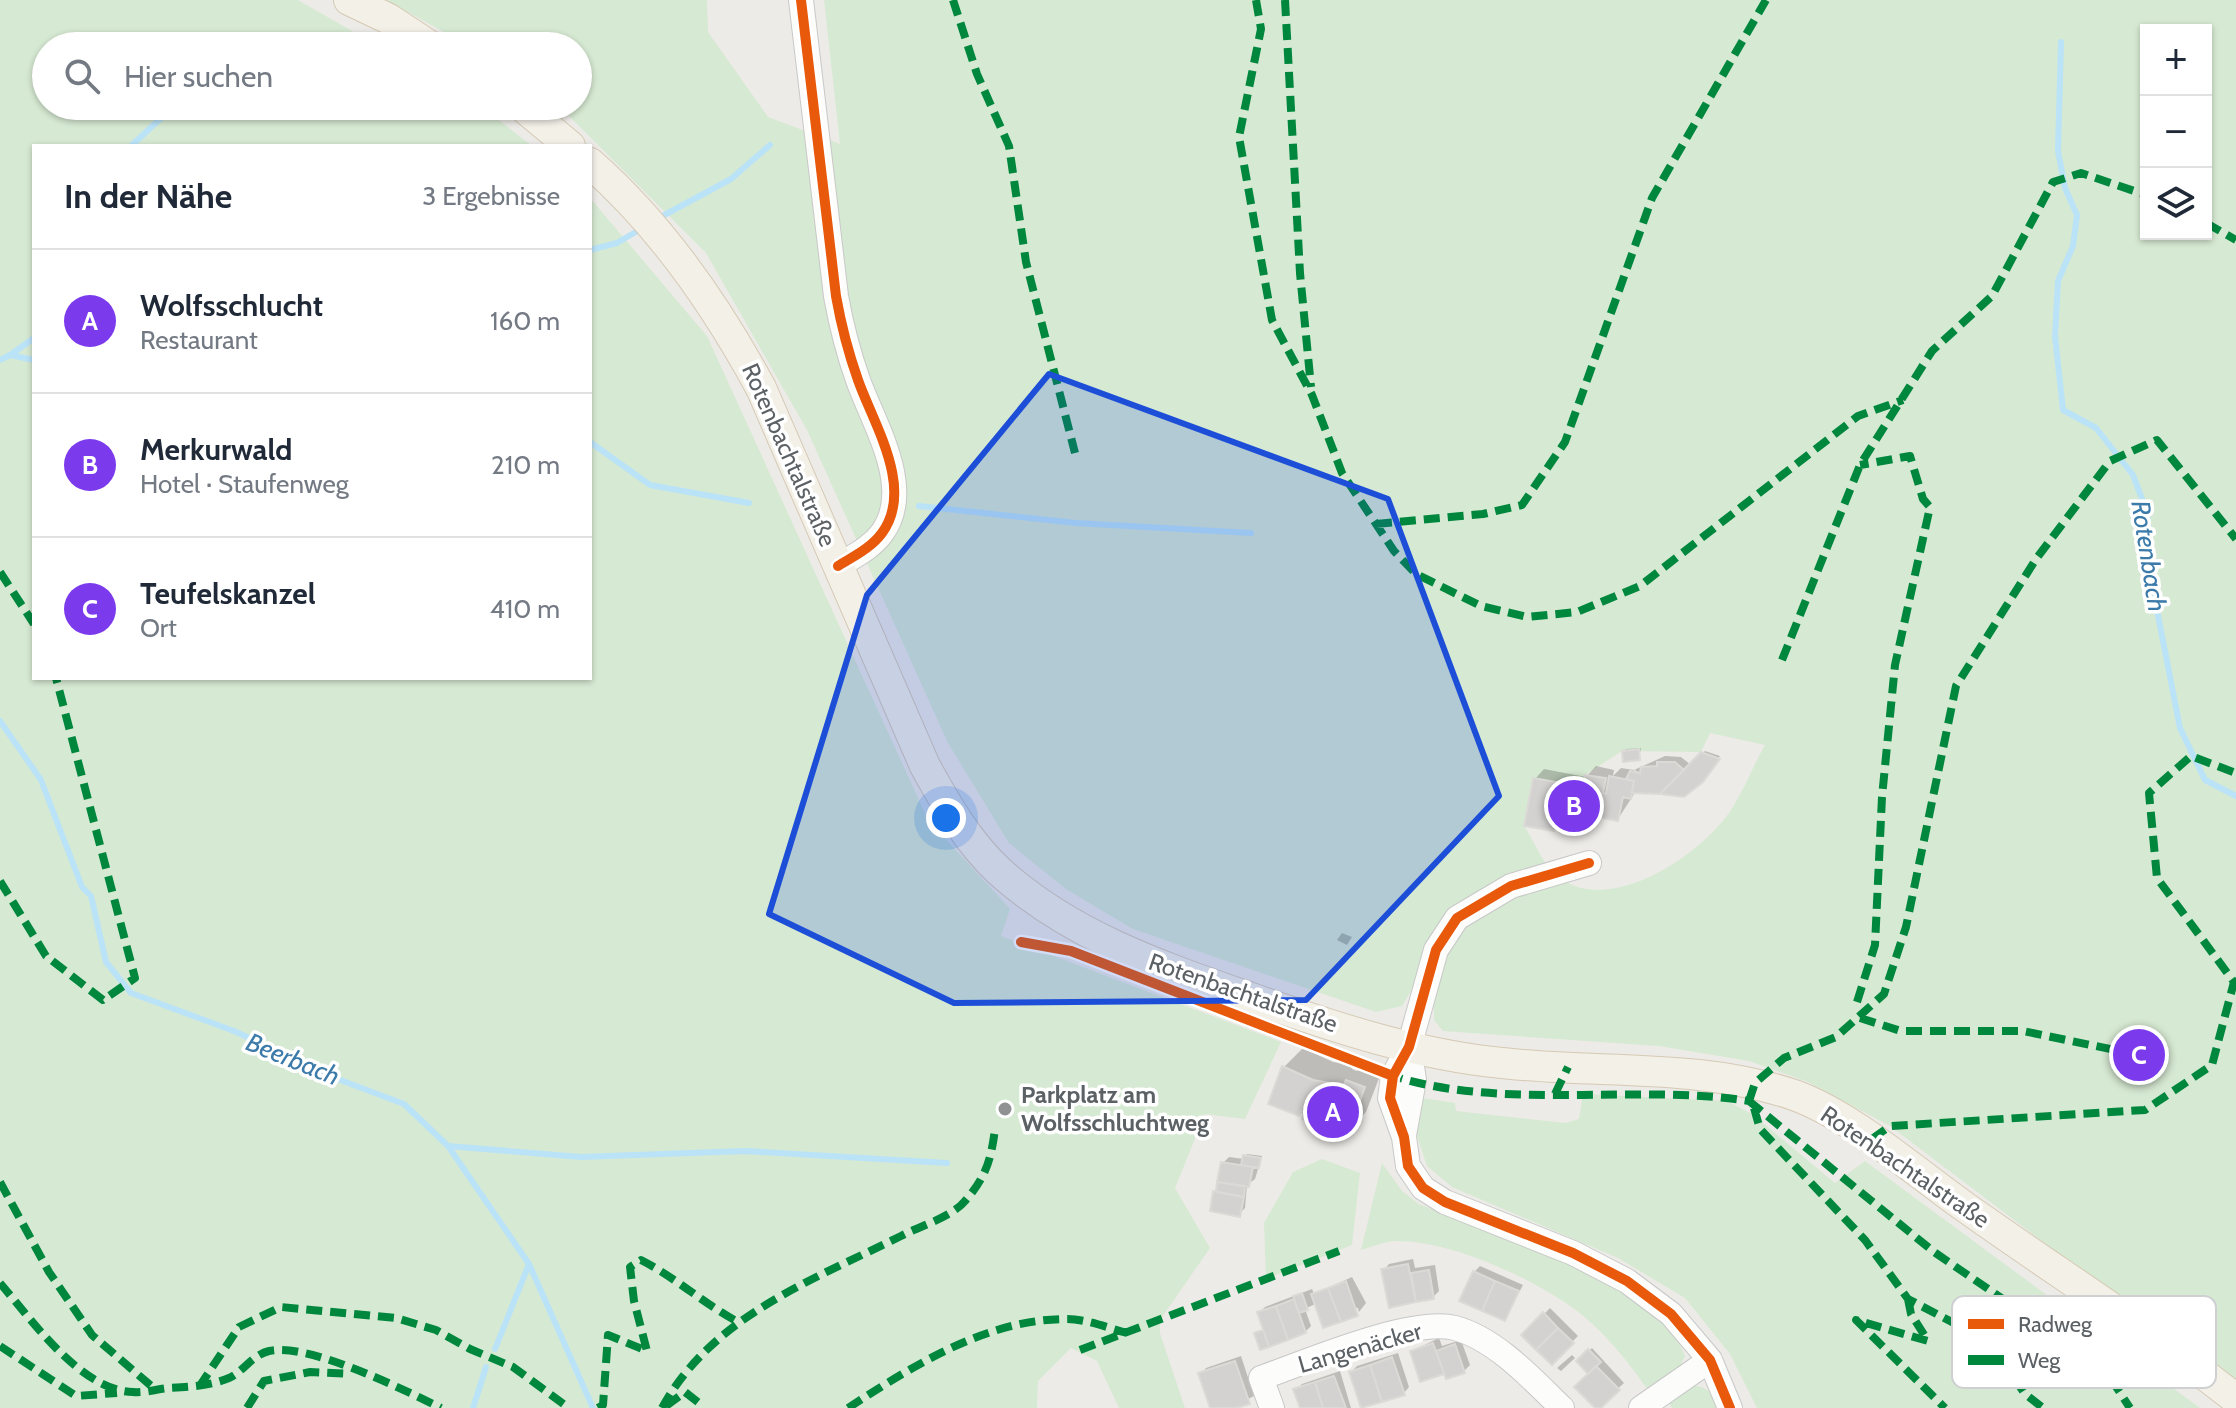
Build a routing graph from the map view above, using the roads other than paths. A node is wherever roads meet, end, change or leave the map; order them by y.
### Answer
1 (349, 0) edge
2 (801, 0) edge
3 (409, 32) edge
4 (539, 120) edge
5 (568, 144) edge
6 (592, 165) edge
7 (838, 566) junction
8 (1589, 863) dead end
9 (1409, 1047) junction
10 (2092, 1296) edge
11 (1710, 1360) junction
12 (2216, 1385) edge
13 (2236, 1399) edge
14 (1272, 1408) edge
15 (1562, 1408) edge
16 (1641, 1408) edge
17 (1730, 1408) edge

1 - 3 main road
2 - 7 street
4 - 5 main road
6 - 7 main road, Rotenbachtalstraße
7 - 9 main road, Rotenbachtalstraße
8 - 9 street
9 - 10 main road, Rotenbachtalstraße
9 - 11 street
11 - 16 street
11 - 17 street
12 - 13 main road, Rotenbachtalstraße
14 - 15 street, Langenäcker

